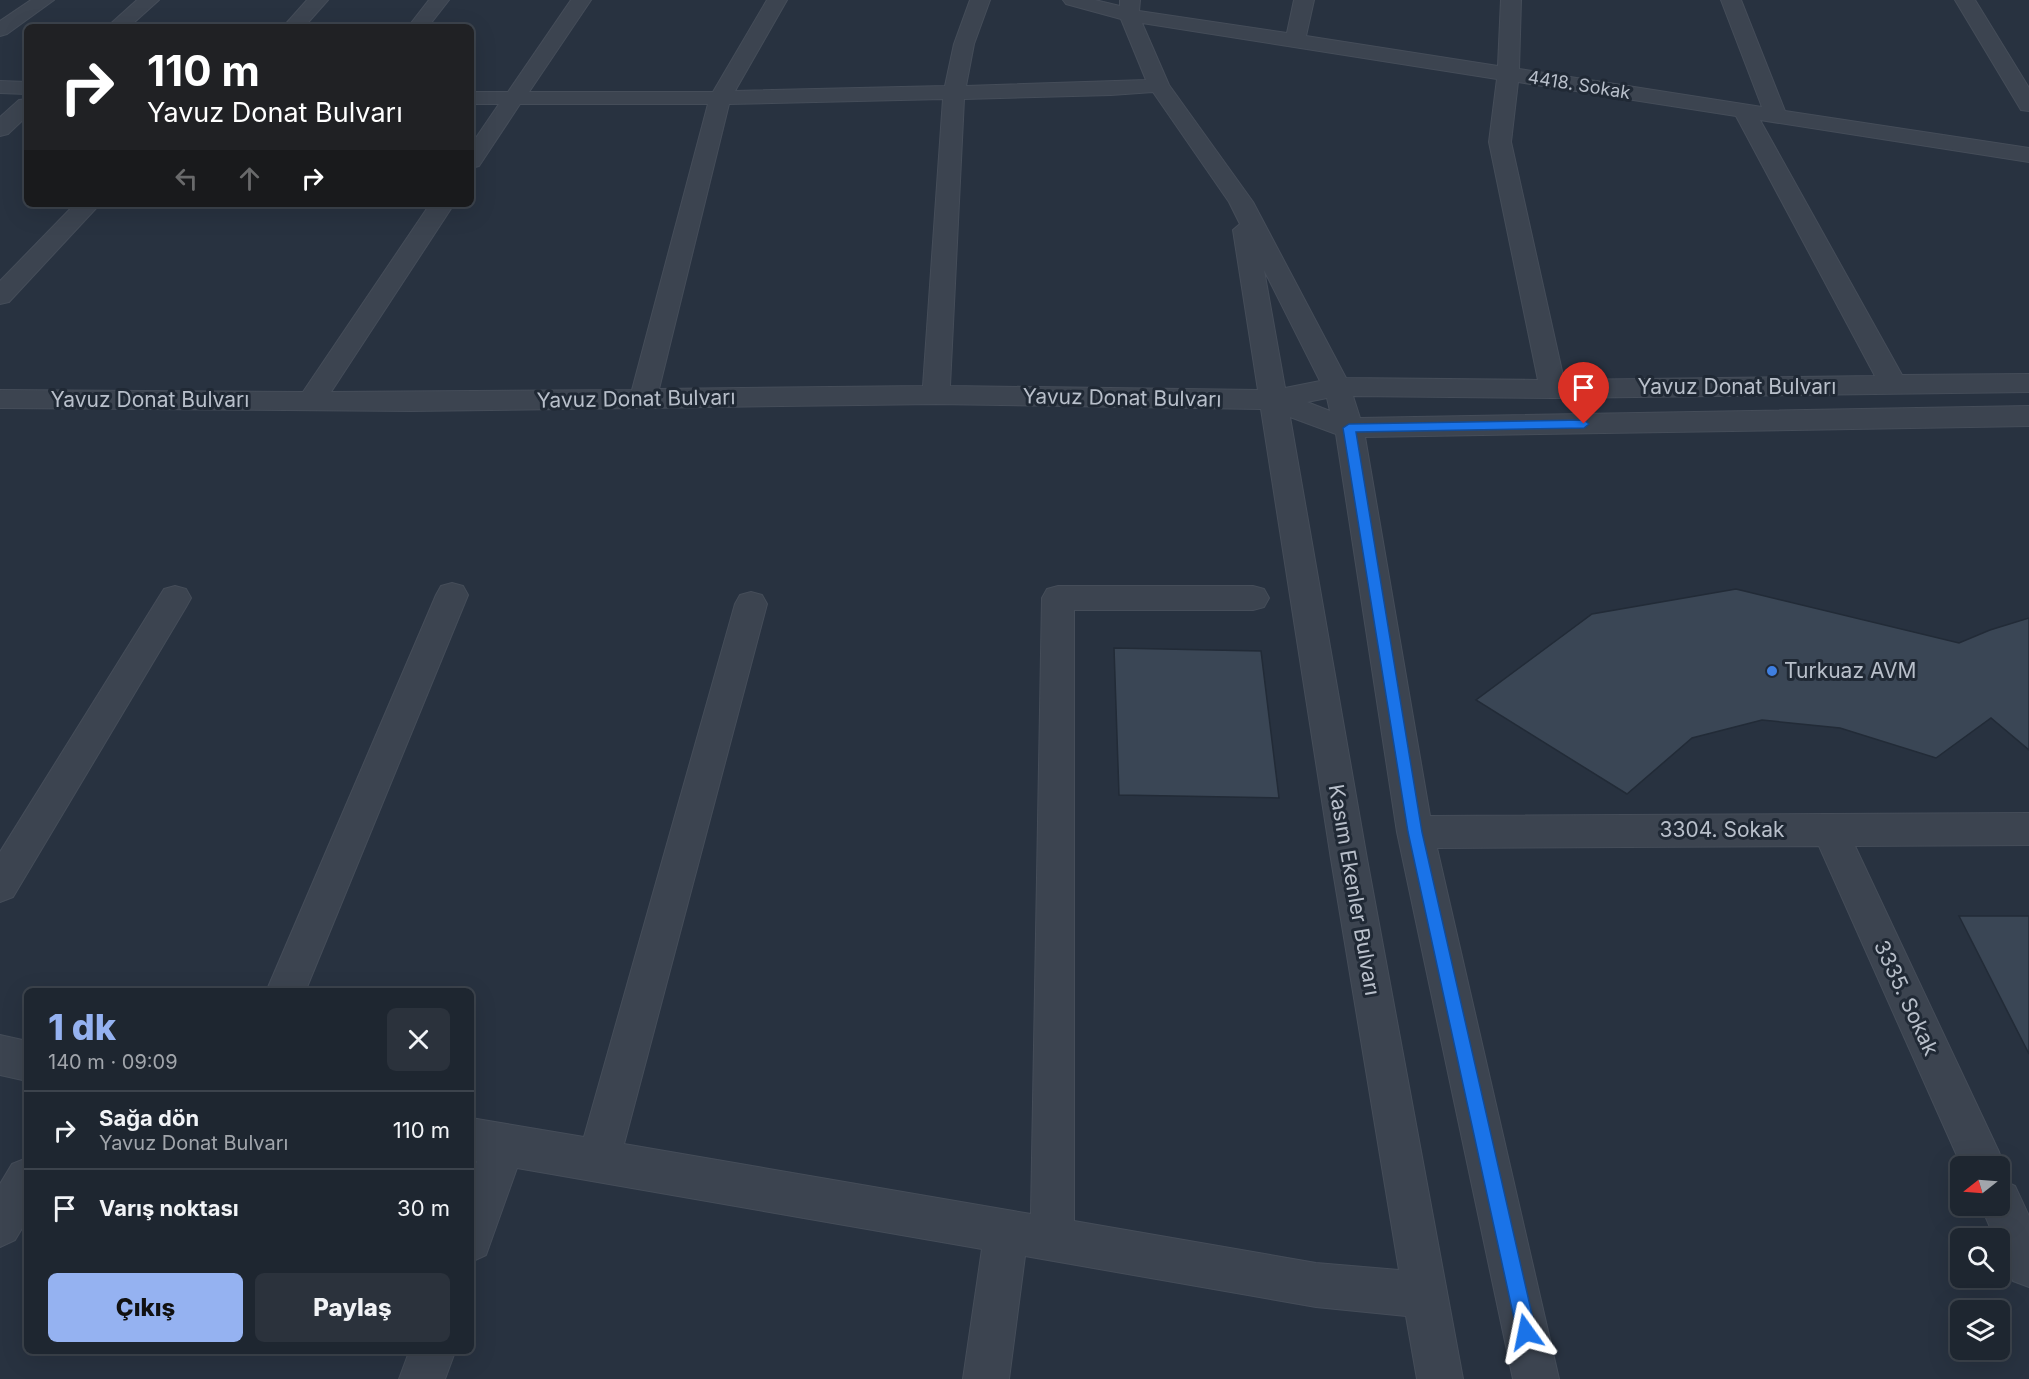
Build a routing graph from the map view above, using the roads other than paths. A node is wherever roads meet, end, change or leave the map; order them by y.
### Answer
1 (44, 0) edge
2 (149, 0) edge
3 (318, 0) edge
4 (439, 0) edge
5 (581, 0) edge
6 (777, 0) edge
7 (980, 0) edge
8 (1073, 0) edge
9 (1304, 0) edge
10 (1511, 0) edge
11 (1731, 0) edge
12 (1965, 0) edge
13 (1129, 7) edge
14 (121, 24) edge
15 (296, 24) edge
16 (420, 24) edge
17 (0, 30) edge
18 (1295, 40) junction
19 (1508, 74) junction
20 (1158, 85) junction
21 (0, 87) edge
22 (24, 88) edge
23 (954, 93) junction
24 (474, 98) edge
25 (720, 98) junction
26 (513, 99) junction
27 (2029, 105) edge
28 (24, 108) edge
29 (1744, 110) junction
30 (1776, 115) junction
31 (0, 129) edge
32 (2029, 155) edge
33 (474, 157) edge
34 (1241, 202) junction
35 (85, 207) edge
36 (440, 207) edge
37 (0, 296) edge
38 (2029, 383) edge
39 (1894, 386) junction
40 (1337, 387) junction
41 (1553, 389) junction
42 (936, 396) junction
43 (0, 399) edge
44 (643, 399) junction
45 (1272, 400) junction
46 (311, 401) junction
47 (2029, 416) edge
48 (1349, 428) junction
49 (452, 595) dead end
50 (175, 598) dead end
51 (1253, 598) dead end
52 (751, 604) dead end
53 (2029, 829) edge
54 (1829, 830) junction
55 (1415, 832) junction
56 (0, 885) edge
57 (287, 988) edge
58 (0, 1055) edge
59 (24, 1060) edge
60 (488, 1142) edge
61 (1979, 1156) edge
62 (598, 1162) junction
63 (24, 1184) edge
64 (2007, 1216) edge
65 (474, 1223) edge
66 (0, 1225) edge
67 (1006, 1231) junction
68 (1052, 1240) junction
69 (2029, 1265) edge
70 (1425, 1295) junction
71 (431, 1354) edge
72 (422, 1379) edge
73 (986, 1379) edge
74 (1440, 1379) edge
75 (1536, 1379) edge

1 - 17 street
2 - 14 street
3 - 15 street
4 - 16 street
5 - 26 street
6 - 25 street
7 - 23 street
8 - 13 street, 4418. Sokak
9 - 18 street
10 - 19 street
11 - 30 street
12 - 27 street
13 - 18 street, 4418. Sokak
13 - 20 street
18 - 19 street, 4418. Sokak
19 - 29 street, 4418. Sokak
19 - 41 street
20 - 23 street
20 - 34 street
21 - 22 street
23 - 25 street
23 - 42 street
24 - 26 street
25 - 26 street
25 - 44 street
26 - 33 street
28 - 31 street
29 - 30 street, 4418. Sokak
29 - 39 street
30 - 32 street, 4418. Sokak
34 - 40 street
34 - 45 street, Kasım Ekenler Bulvarı
35 - 37 street
36 - 46 street
38 - 39 street, Yavuz Donat Bulvarı
39 - 41 street, Yavuz Donat Bulvarı
40 - 41 street, Yavuz Donat Bulvarı
40 - 45 street, Yavuz Donat Bulvarı
40 - 48 street
42 - 44 street, Yavuz Donat Bulvarı
42 - 45 street, Yavuz Donat Bulvarı
43 - 46 street, Yavuz Donat Bulvarı
44 - 46 street, Yavuz Donat Bulvarı
45 - 48 street
45 - 70 street, Kasım Ekenler Bulvarı
47 - 48 street, Yavuz Donat Bulvarı
48 - 55 street
49 - 57 street
50 - 56 street
51 - 68 street
52 - 62 street
53 - 54 street, 3304. Sokak
54 - 55 street, 3304. Sokak
54 - 61 street, 3335. Sokak
55 - 75 street
58 - 59 street
60 - 62 street
60 - 65 street
62 - 67 street
63 - 66 street
64 - 69 street
67 - 68 street
67 - 73 street
68 - 70 street
70 - 74 street, Kasım Ekenler Bulvarı
71 - 72 street

